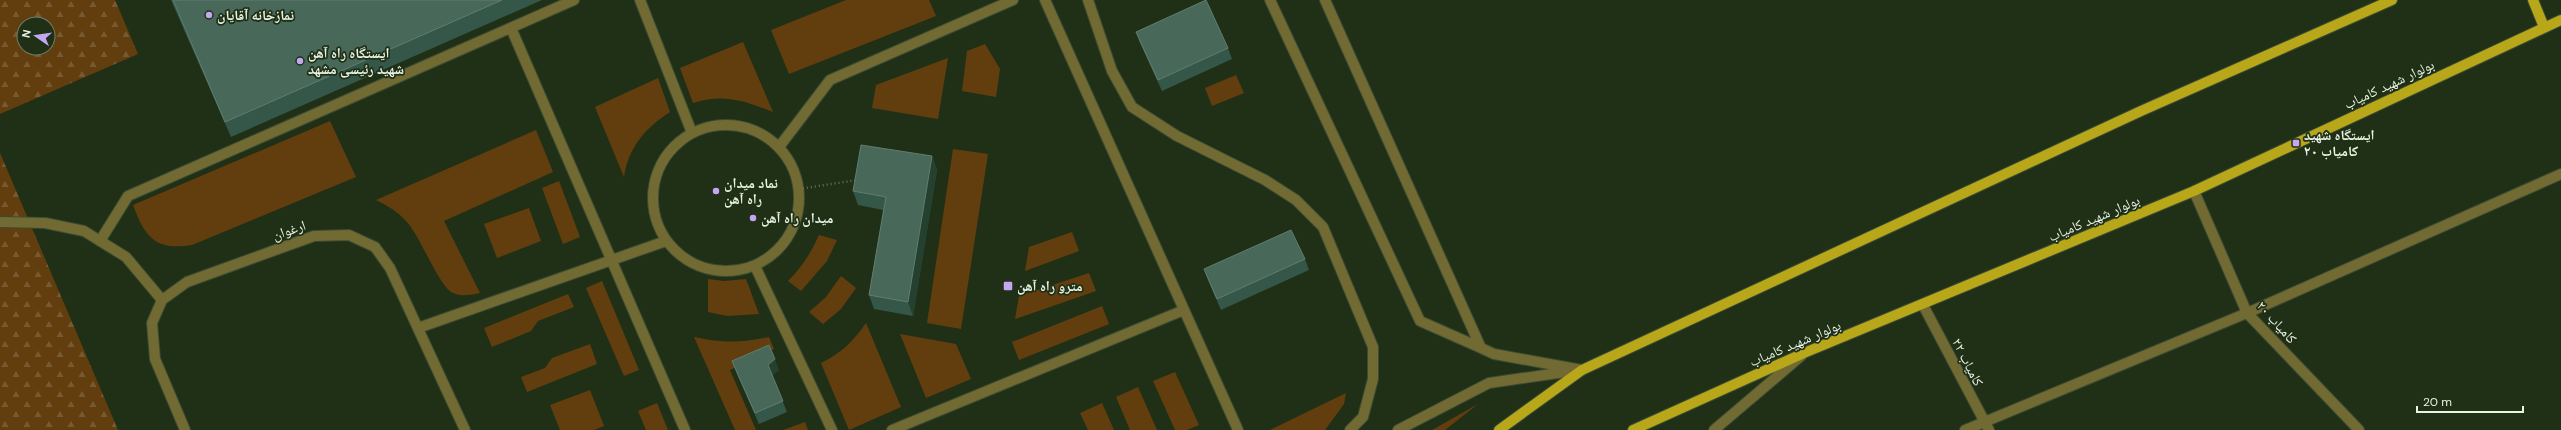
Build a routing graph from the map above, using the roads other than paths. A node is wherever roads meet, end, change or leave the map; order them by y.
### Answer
1 (574, 0) edge
2 (640, 0) edge
3 (1013, 0) edge
4 (1045, 0) edge
5 (1088, 0) edge
6 (1270, 0) edge
7 (1325, 0) edge
8 (2392, 0) edge
9 (2533, 0) edge
10 (2561, 20) edge
11 (2544, 27) junction
12 (511, 28) junction
13 (692, 133) junction
14 (779, 147) junction
15 (2561, 174) edge
16 (2194, 191) junction
17 (0, 222) edge
18 (100, 241) junction
19 (666, 241) junction
20 (611, 260) junction
21 (755, 266) junction
22 (162, 300) junction
23 (1923, 305) junction
24 (1184, 310) junction
25 (2247, 313) junction
26 (418, 328) junction
27 (1481, 348) junction
28 (1804, 353) junction
29 (1582, 370) junction
30 (1986, 426) edge
31 (185, 430) edge
32 (465, 430) edge
33 (685, 430) edge
34 (832, 430) edge
35 (892, 430) edge
36 (1238, 430) edge
37 (1350, 430) edge
38 (1398, 430) edge
39 (1499, 430) edge
40 (1633, 430) edge
41 (1714, 430) edge
42 (1966, 430) edge
43 (2359, 430) edge

1 - 12 street
2 - 13 street
3 - 14 street
4 - 24 street
5 - 37 street
6 - 27 street
7 - 27 street
8 - 29 main road
9 - 11 main road
10 - 11 main road, بولوار شهید کامیاب
11 - 16 main road, بولوار شهید کامیاب
12 - 18 street
12 - 20 street
13 - 14 street
13 - 19 street
14 - 21 street
15 - 25 street
16 - 23 main road, بولوار شهید کامیاب
16 - 25 street, کامیاب ۲۰
17 - 18 street
18 - 22 street
19 - 20 street
19 - 21 street
20 - 26 street
20 - 33 street
21 - 34 street
22 - 26 street, ارغوان
22 - 31 street
23 - 28 main road, بولوار شهید کامیاب
23 - 30 street, کامیاب ۲۲
24 - 35 street
24 - 36 street
25 - 30 street
25 - 43 street, کامیاب ۲۰
26 - 32 street, ارغوان
27 - 29 street
28 - 40 main road, بولوار شهید کامیاب
28 - 41 street
29 - 38 street
29 - 39 main road
30 - 42 street

